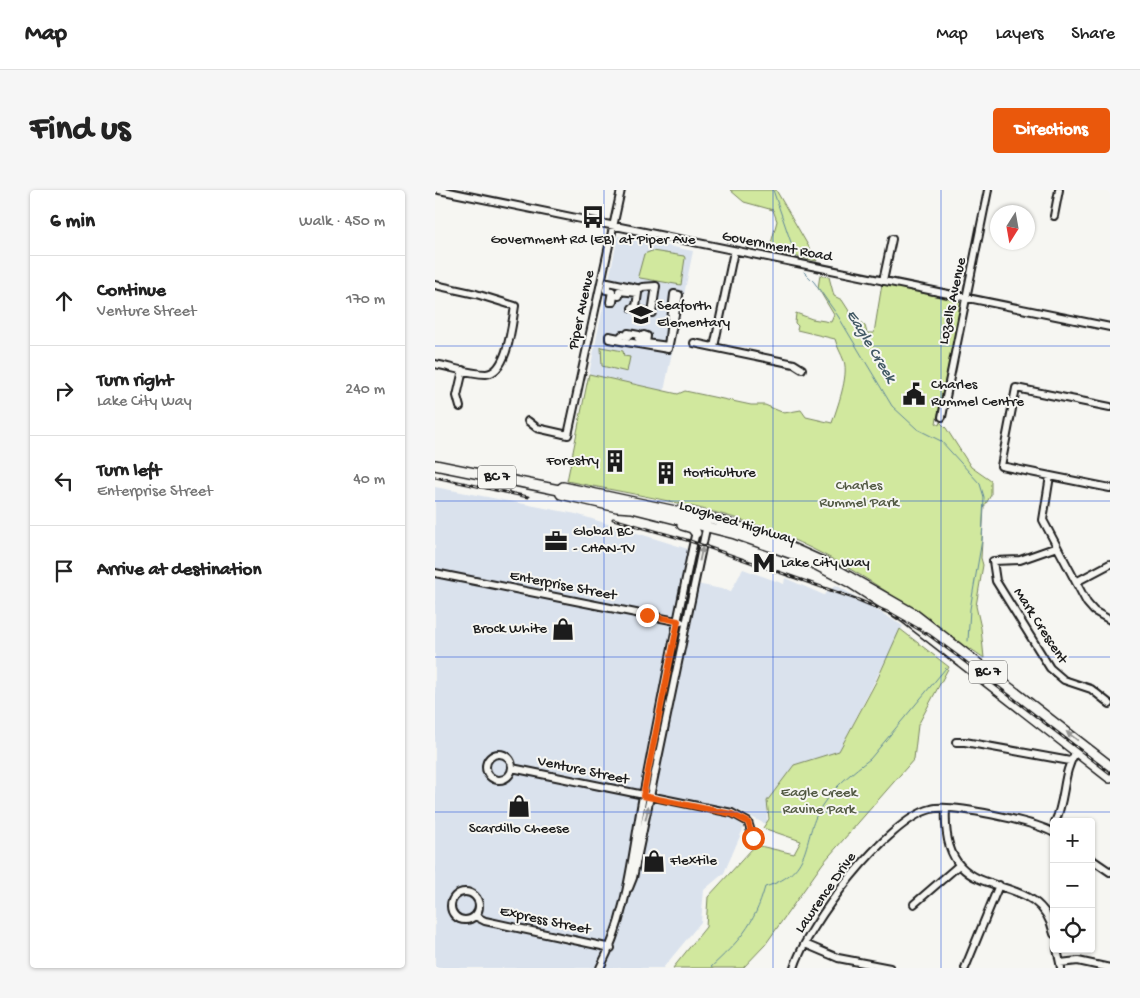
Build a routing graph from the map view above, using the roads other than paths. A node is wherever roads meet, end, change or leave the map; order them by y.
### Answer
1 (439, 190) edge
2 (621, 190) edge
3 (988, 190) edge
4 (1059, 190) edge
5 (1054, 216) dead end
6 (613, 226) junction
7 (892, 239) dead end
8 (733, 251) junction
9 (883, 281) junction
10 (435, 285) edge
11 (967, 298) junction
12 (652, 313) joint
13 (1110, 327) edge
14 (693, 343) dead end
15 (714, 347) junction
16 (668, 349) joint
17 (435, 364) edge
18 (803, 369) dead end
19 (463, 370) junction
20 (460, 407) dead end
21 (1110, 407) edge
22 (942, 416) dead end
23 (528, 421) dead end
24 (435, 465) edge
25 (1050, 476) junction
26 (1110, 488) edge
27 (559, 490) junction
28 (702, 523) junction
29 (1057, 547) junction
30 (1110, 564) edge
31 (435, 573) edge
32 (1076, 582) junction
33 (1110, 620) edge
34 (678, 621) junction
35 (686, 622) junction
36 (1110, 704) edge
37 (956, 742) dead end
38 (1076, 752) junction
39 (1070, 761) junction
40 (1110, 766) edge
41 (512, 768) junction
42 (1110, 778) edge
43 (643, 796) junction
44 (650, 797) junction
45 (946, 808) junction
46 (1056, 818) edge
47 (1050, 831) edge
48 (753, 838) dead end
49 (1095, 861) edge
50 (958, 866) junction
51 (1109, 869) edge
52 (999, 885) junction
53 (627, 894) junction
54 (914, 904) dead end
55 (475, 916) junction
56 (1050, 922) edge
57 (805, 944) junction
58 (611, 948) junction
59 (1060, 965) edge
60 (600, 968) edge
61 (795, 968) edge
62 (890, 968) edge
63 (965, 968) edge
64 (1110, 968) edge

1 - 6 street, Government Road
2 - 6 street, Piper Avenue
3 - 11 street, Lozells Avenue
4 - 5 street
6 - 8 street, Government Road
6 - 23 street, Piper Avenue
7 - 9 street
8 - 9 street, Government Road
8 - 15 street
9 - 11 street, Government Road
10 - 19 street
11 - 13 street, Government Road
11 - 22 street, Lozells Avenue
12 - 12 street
14 - 15 street
15 - 18 street
16 - 16 street
17 - 19 street
19 - 20 street
21 - 25 street
24 - 27 main road, Lougheed Highway / BC 7
25 - 26 street
25 - 29 street
27 - 28 main road, Lougheed Highway / BC 7
27 - 28 main road, Lougheed Highway / BC 7
28 - 34 street
35 -> 28 street
28 - 38 main road, Lougheed Highway / BC 7
40 -> 28 main road, Lougheed Highway / BC 7
29 - 32 street
29 - 36 street, Mark Crescent
30 - 32 street
31 - 34 street, Enterprise Street
32 - 33 street
34 - 35 street, Enterprise Street
34 - 43 street
35 - 44 street
37 - 39 street
38 - 39 street
38 - 42 main road, Lougheed Highway / BC 7
39 - 46 street
41 - 41 street, Venture Street
41 - 43 street, Venture Street
43 - 44 street, Venture Street
43 - 53 street
44 - 48 street, Venture Street
53 -> 44 street
45 - 47 street, Lawrence Drive
45 - 50 street
45 - 57 street, Lawrence Drive
49 - 51 street
50 - 52 street
50 - 54 street
52 - 56 street
52 - 63 street
53 - 58 street
55 - 55 street, Express Street
55 - 58 street, Express Street
57 - 61 street, Lawrence Drive
57 - 62 street
58 - 60 street
59 - 64 street

